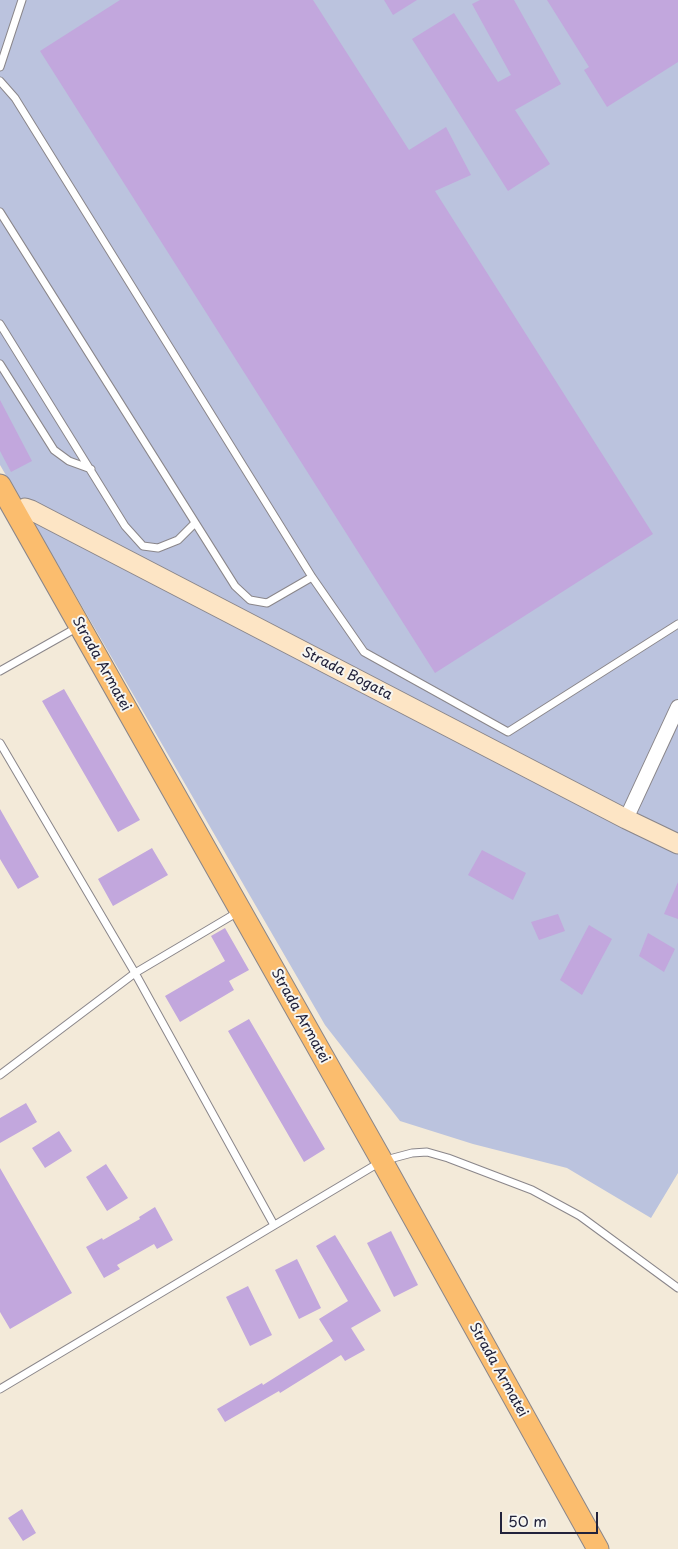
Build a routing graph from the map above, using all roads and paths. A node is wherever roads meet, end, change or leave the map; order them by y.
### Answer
1 (22, 0) edge
2 (0, 67) edge
3 (0, 81) edge
4 (0, 212) edge
5 (0, 324) edge
6 (0, 364) edge
7 (91, 469) junction
8 (0, 485) edge
9 (16, 513) junction
10 (195, 523) junction
11 (312, 577) junction
12 (678, 624) edge
13 (80, 626) junction
14 (0, 671) edge
15 (678, 707) edge
16 (0, 743) edge
17 (626, 819) junction
18 (678, 844) edge
19 (240, 911) junction
20 (135, 973) junction
21 (0, 1075) edge
22 (382, 1161) junction
23 (274, 1225) junction
24 (678, 1288) edge
25 (0, 1389) edge
26 (598, 1549) edge

1 - 2 lane
3 - 11 lane
4 - 10 lane
5 - 7 lane
6 - 7 lane
7 - 10 lane
8 - 9 main road, Strada Armatei
9 - 13 main road, Strada Armatei
9 - 17 main road, Strada Bogata
10 - 11 lane
11 - 12 lane
13 - 14 lane
13 - 19 main road, Strada Armatei
15 - 17 street
16 - 20 lane
17 - 18 main road, Strada Bogata
19 - 20 lane
19 - 22 main road, Strada Armatei
20 - 21 lane
20 - 23 lane
22 - 23 lane
22 - 24 lane
22 - 26 main road, Strada Armatei
23 - 25 lane

